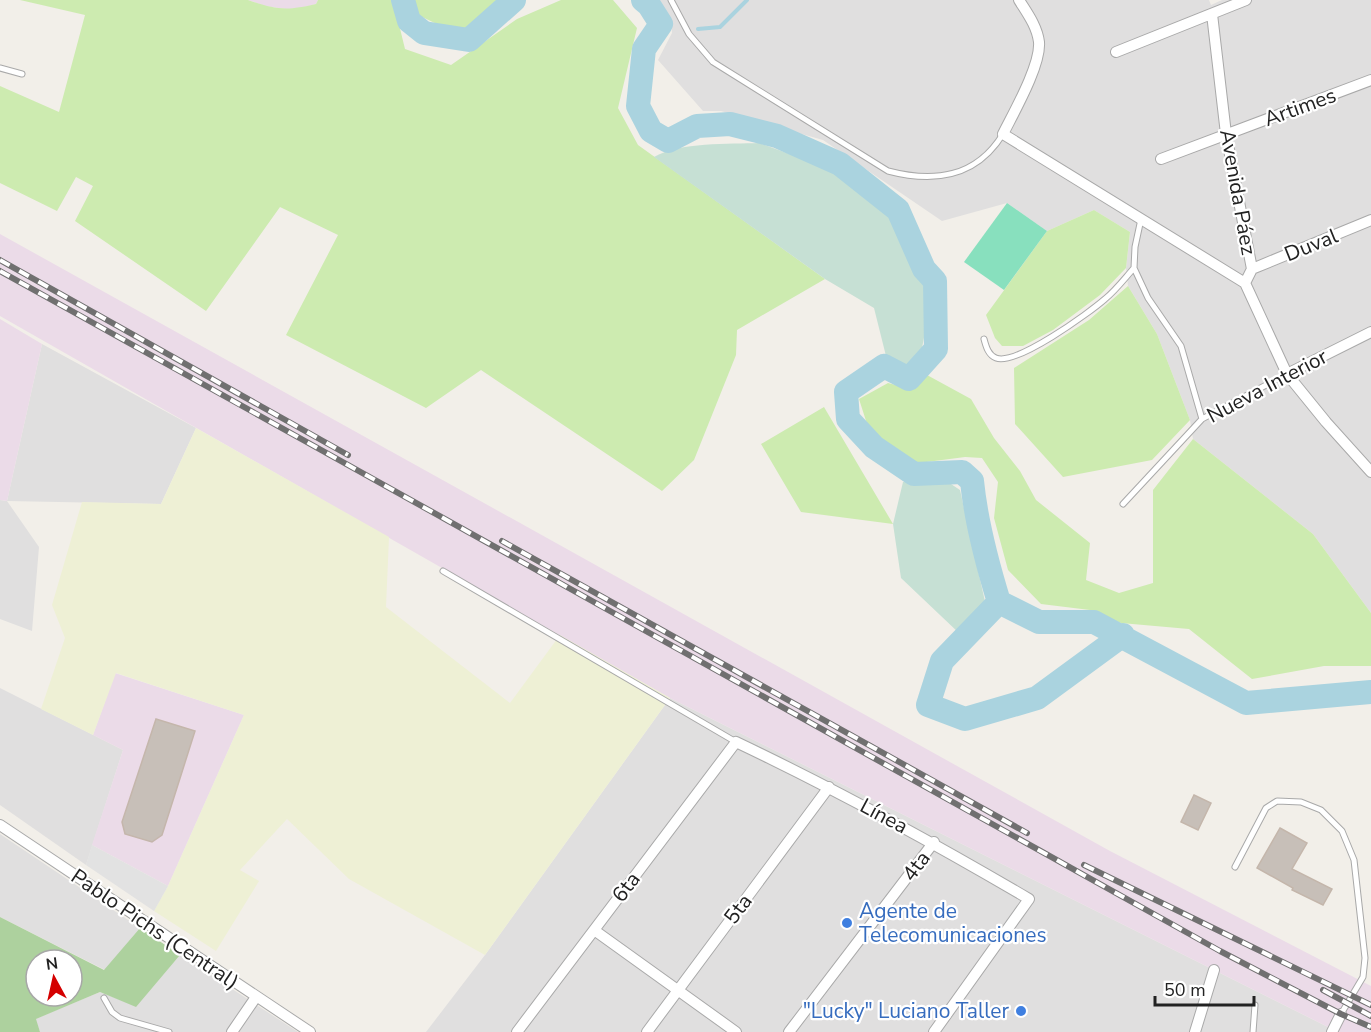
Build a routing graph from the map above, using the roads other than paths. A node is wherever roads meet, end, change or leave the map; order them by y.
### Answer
1 (671, 0) edge
2 (1019, 0) edge
3 (1246, 0) edge
4 (1212, 14) junction
5 (1116, 52) dead end
6 (0, 69) edge
7 (22, 74) dead end
8 (1371, 80) edge
9 (1003, 134) junction
10 (1226, 134) junction
11 (1161, 159) dead end
12 (1141, 219) junction
13 (1371, 220) edge
14 (1134, 268) junction
15 (1252, 269) junction
16 (1245, 283) junction
17 (1371, 332) edge
18 (984, 339) dead end
19 (1287, 374) junction
20 (1202, 420) junction
21 (1369, 465) edge
22 (1123, 504) dead end
23 (443, 572) dead end
24 (736, 742) junction
25 (829, 787) junction
26 (0, 825) edge
27 (933, 842) junction
28 (1235, 867) dead end
29 (594, 930) junction
30 (1214, 970) dead end
31 (678, 991) junction
32 (256, 997) junction
33 (104, 998) dead end
34 (1255, 1005) dead end
35 (1341, 1014) joint
36 (170, 1032) edge
37 (232, 1032) edge
38 (310, 1032) edge
39 (517, 1032) edge
40 (647, 1032) edge
41 (736, 1032) edge
42 (789, 1032) edge
43 (934, 1032) edge
44 (1195, 1032) edge
45 (1253, 1032) edge
46 (1332, 1032) edge

1 - 9 lane
2 - 9 street
3 - 4 street
4 - 5 street
4 - 10 street, Avenida Páez
6 - 7 lane
8 - 10 street, Artimes
9 - 12 street
10 - 11 street, Artimes
10 - 15 street, Avenida Páez
12 - 14 lane
12 - 16 street
13 - 15 street, Duval
14 - 18 lane
14 - 20 lane
15 - 16 street, Avenida Páez
16 - 19 street, Avenida Páez
17 - 19 street, Nueva Interior
19 - 20 lane, Nueva Interior
19 - 21 street, Avenida Páez
20 - 22 lane, Nueva Interior
23 - 24 lane
24 - 25 street, Línea
24 - 29 street, 6ta
25 - 27 street, Línea
25 - 31 street, 5ta
26 - 32 street, Pablo Pichs (Central)
27 - 42 street, 4ta
27 - 43 street, Línea
28 - 35 lane
29 - 31 street
29 - 39 street, 6ta
30 - 44 street
31 - 40 street, 5ta
31 - 41 street
32 - 37 street
32 - 38 street, Pablo Pichs (Central)
33 - 36 lane
34 - 45 lane
35 - 46 street

